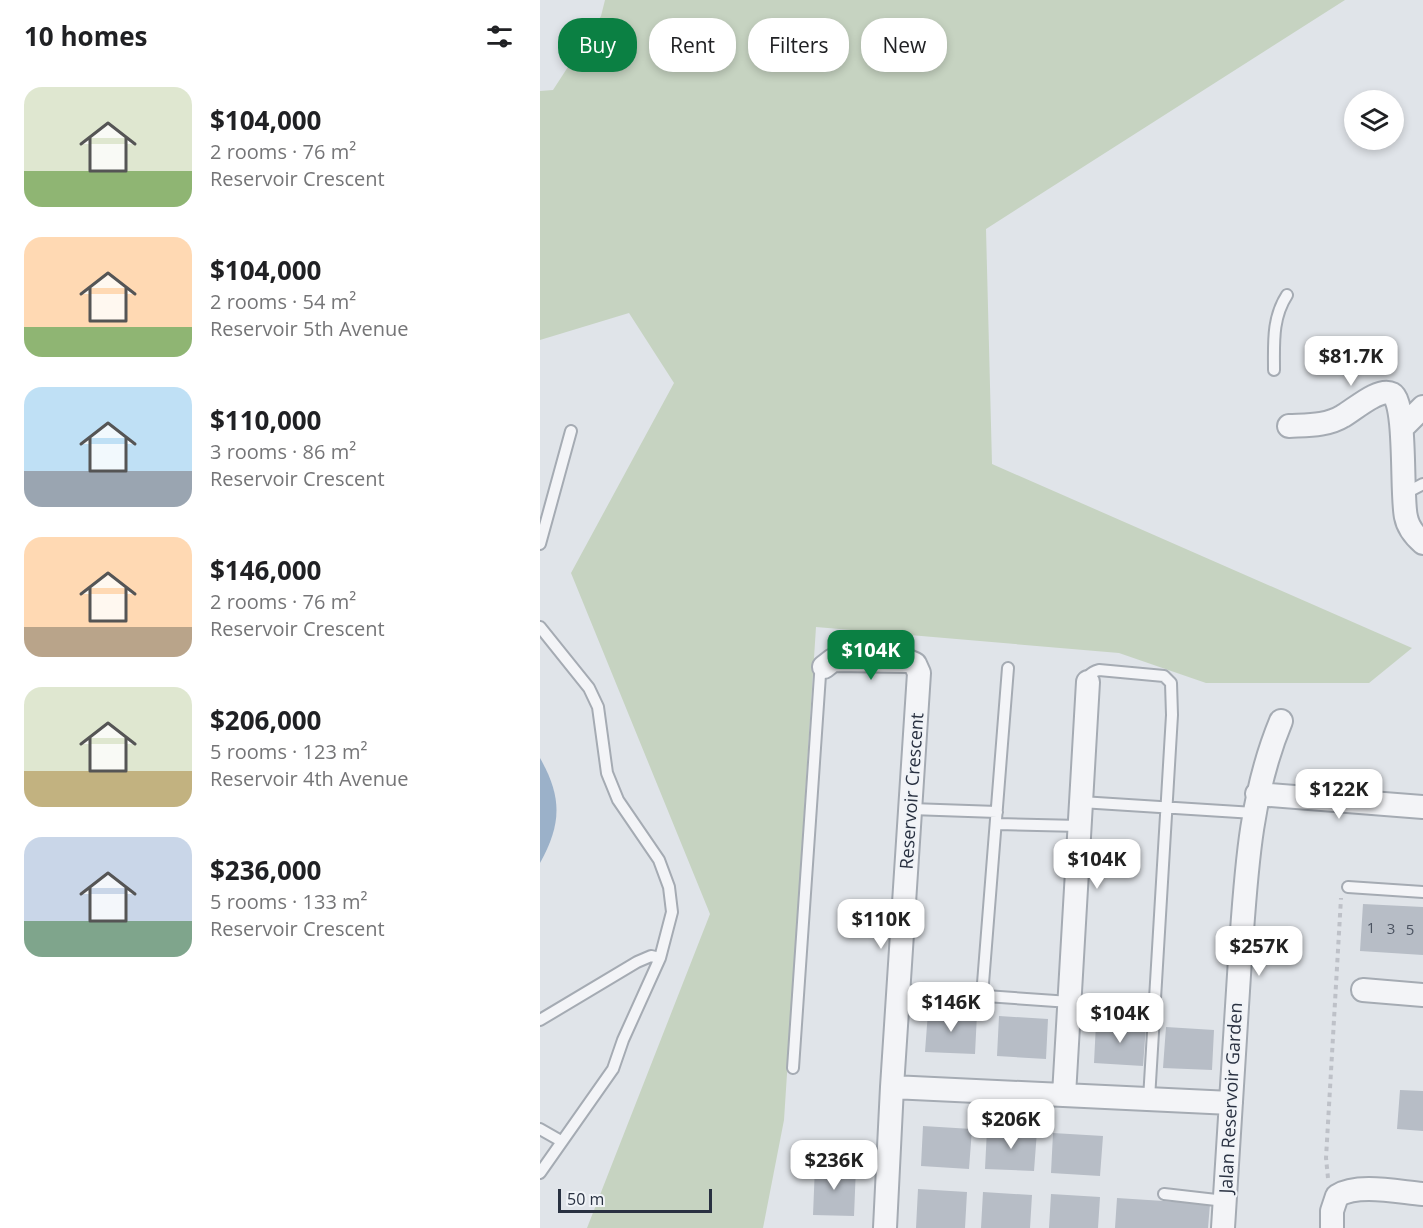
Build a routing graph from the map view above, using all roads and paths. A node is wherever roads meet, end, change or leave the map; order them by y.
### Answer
1 (1287, 295) dead end
2 (1274, 370) dead end
3 (1423, 407) edge
4 (1289, 426) dead end
5 (1402, 428) junction
6 (571, 431) dead end
7 (1414, 489) edge
8 (1423, 543) edge
9 (540, 544) edge
10 (540, 627) edge
11 (824, 667) joint
12 (1008, 668) dead end
13 (1088, 682) joint
14 (1281, 721) dead end
15 (1081, 802) junction
16 (1255, 803) junction
17 (1423, 807) edge
18 (1166, 808) junction
19 (911, 809) junction
20 (997, 818) junction
21 (1080, 826) junction
22 (1347, 887) joint
23 (1423, 892) edge
24 (660, 958) junction
25 (899, 990) junction
26 (1363, 990) dead end
27 (1423, 994) edge
28 (982, 996) junction
29 (1070, 1002) junction
30 (540, 1020) edge
31 (793, 1068) dead end
32 (892, 1087) junction
33 (1064, 1095) junction
34 (1149, 1099) junction
35 (1231, 1103) junction
36 (540, 1130) edge
37 (561, 1141) junction
38 (540, 1173) edge
39 (1164, 1194) dead end
40 (1423, 1194) edge
41 (1225, 1202) junction
42 (1332, 1220) edge
43 (885, 1228) edge
44 (1223, 1228) edge

1 - 2 lane
3 - 5 street
4 - 5 street
5 - 7 street
6 - 9 lane
7 - 8 street
10 - 24 lane
11 - 19 street, Reservoir Crescent
11 - 31 lane
12 - 20 lane
13 - 15 street
13 - 18 lane
14 - 16 street, Jalan Reservoir Garden
15 - 18 lane
15 - 21 street
16 - 17 street
16 - 18 lane
16 - 35 street, Jalan Reservoir Garden
18 - 34 lane
19 - 20 lane
19 - 25 street, Reservoir Crescent
20 - 21 lane
20 - 28 lane
21 - 29 street
22 - 23 lane
22 - 42 path
24 - 30 lane
24 - 37 lane
25 - 28 lane
25 - 32 street, Reservoir Crescent
26 - 27 street
28 - 29 lane
29 - 33 street
32 - 33 street
32 - 43 street, Reservoir Crescent
33 - 34 street
34 - 35 street
35 - 41 street, Jalan Reservoir Garden
36 - 37 lane
37 - 38 lane
39 - 41 lane
40 - 42 street
41 - 44 street, Jalan Reservoir Garden

